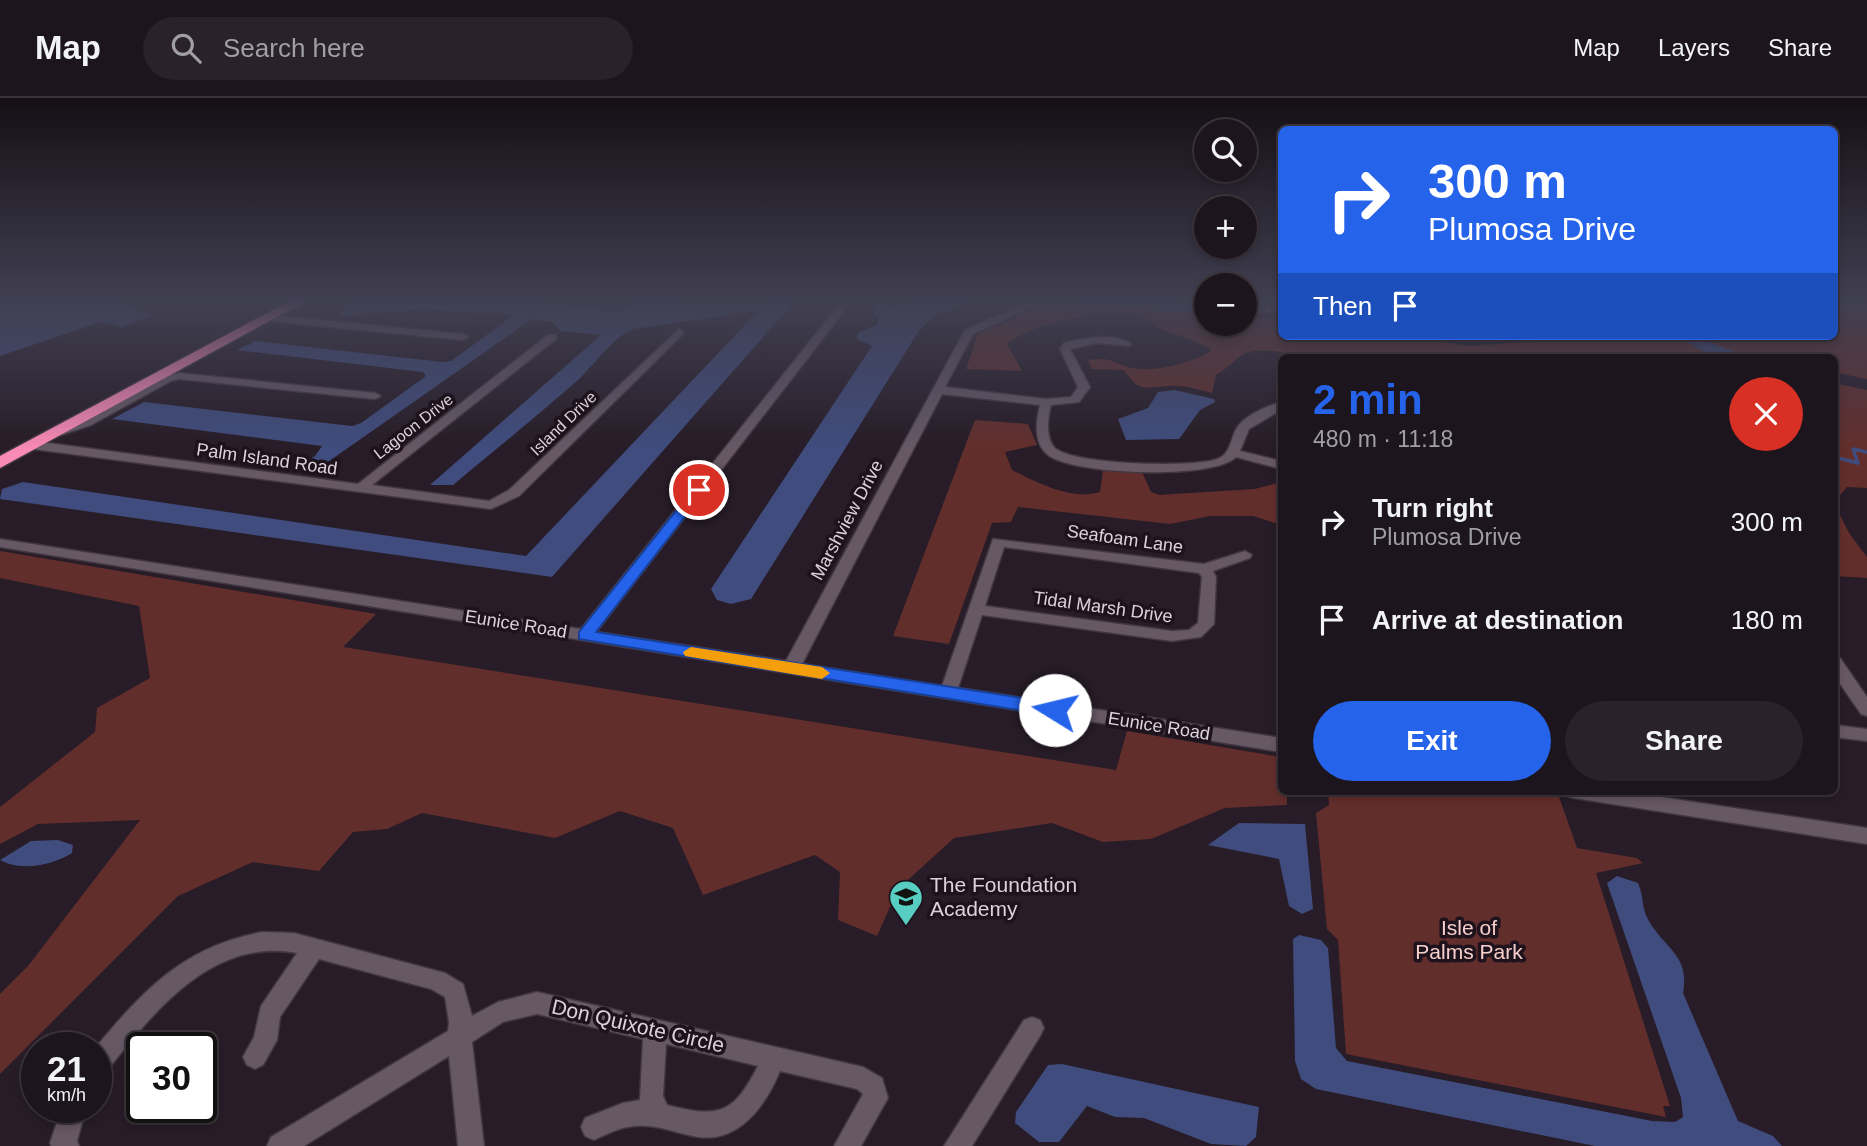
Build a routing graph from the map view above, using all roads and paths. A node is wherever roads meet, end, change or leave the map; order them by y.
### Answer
1 (187, 351) edge
2 (201, 351) edge
3 (212, 351) edge
4 (534, 351) edge
5 (660, 351) edge
6 (808, 351) edge
7 (959, 351) edge
8 (1066, 351) edge
9 (185, 368) junction
10 (124, 384) junction
11 (937, 390) junction
12 (375, 396) dead end
13 (1046, 402) junction
14 (1278, 407) edge
15 (54, 441) junction
16 (33, 445) junction
17 (0, 449) edge
18 (1235, 453) junction
19 (0, 463) edge
20 (1278, 464) edge
21 (0, 469) edge
22 (359, 489) junction
23 (497, 504) joint
24 (0, 544) edge
25 (1245, 555) dead end
26 (1205, 569) junction
27 (975, 608) junction
28 (585, 635) junction
29 (791, 668) junction
30 (1838, 668) edge
31 (948, 693) junction
32 (1867, 710) edge
33 (1838, 731) edge
34 (1867, 735) edge
35 (1278, 745) edge
36 (1600, 795) edge
37 (1867, 836) edge
38 (313, 948) junction
39 (1032, 1028) dead end
40 (655, 1029) junction
41 (459, 1035) junction
42 (112, 1047) edge
43 (256, 1057) dead end
44 (775, 1058) junction
45 (660, 1117) junction
46 (69, 1123) edge
47 (594, 1126) dead end
48 (66, 1146) edge
49 (280, 1146) edge
50 (471, 1146) edge
51 (847, 1146) edge
52 (957, 1146) edge

1 - 10 highway
2 - 9 highway
3 - 9 highway
4 - 22 street, Lagoon Drive
5 - 23 street, Island Drive
6 - 28 street
7 - 11 street, Marshview Drive
8 - 13 street
9 - 12 street
9 - 15 highway
10 - 16 highway
10 - 17 highway
11 - 13 street
11 - 29 street, Marshview Drive
13 - 18 street
14 - 18 street
15 - 16 highway
15 - 21 highway
15 - 22 street, Palm Island Road
16 - 19 highway
18 - 20 street
22 - 23 street, Palm Island Road
24 - 28 street, Eunice Road
25 - 26 street, Seafoam Lane
26 - 27 street, Seafoam Lane
26 - 27 street, Tidal Marsh Drive
27 - 31 street
28 - 29 street, Eunice Road
29 - 31 street, Eunice Road
30 - 32 street
31 - 35 street, Eunice Road
33 - 34 street
36 - 37 street
38 - 41 street
38 - 42 street
38 - 43 street
39 - 52 street
40 - 41 street, Don Quixote Circle
40 - 44 street, Don Quixote Circle
40 - 45 street
41 - 49 street, Don Quixote Circle
41 - 50 street
44 - 45 street
44 - 51 street, Don Quixote Circle
45 - 47 street
46 - 48 street

